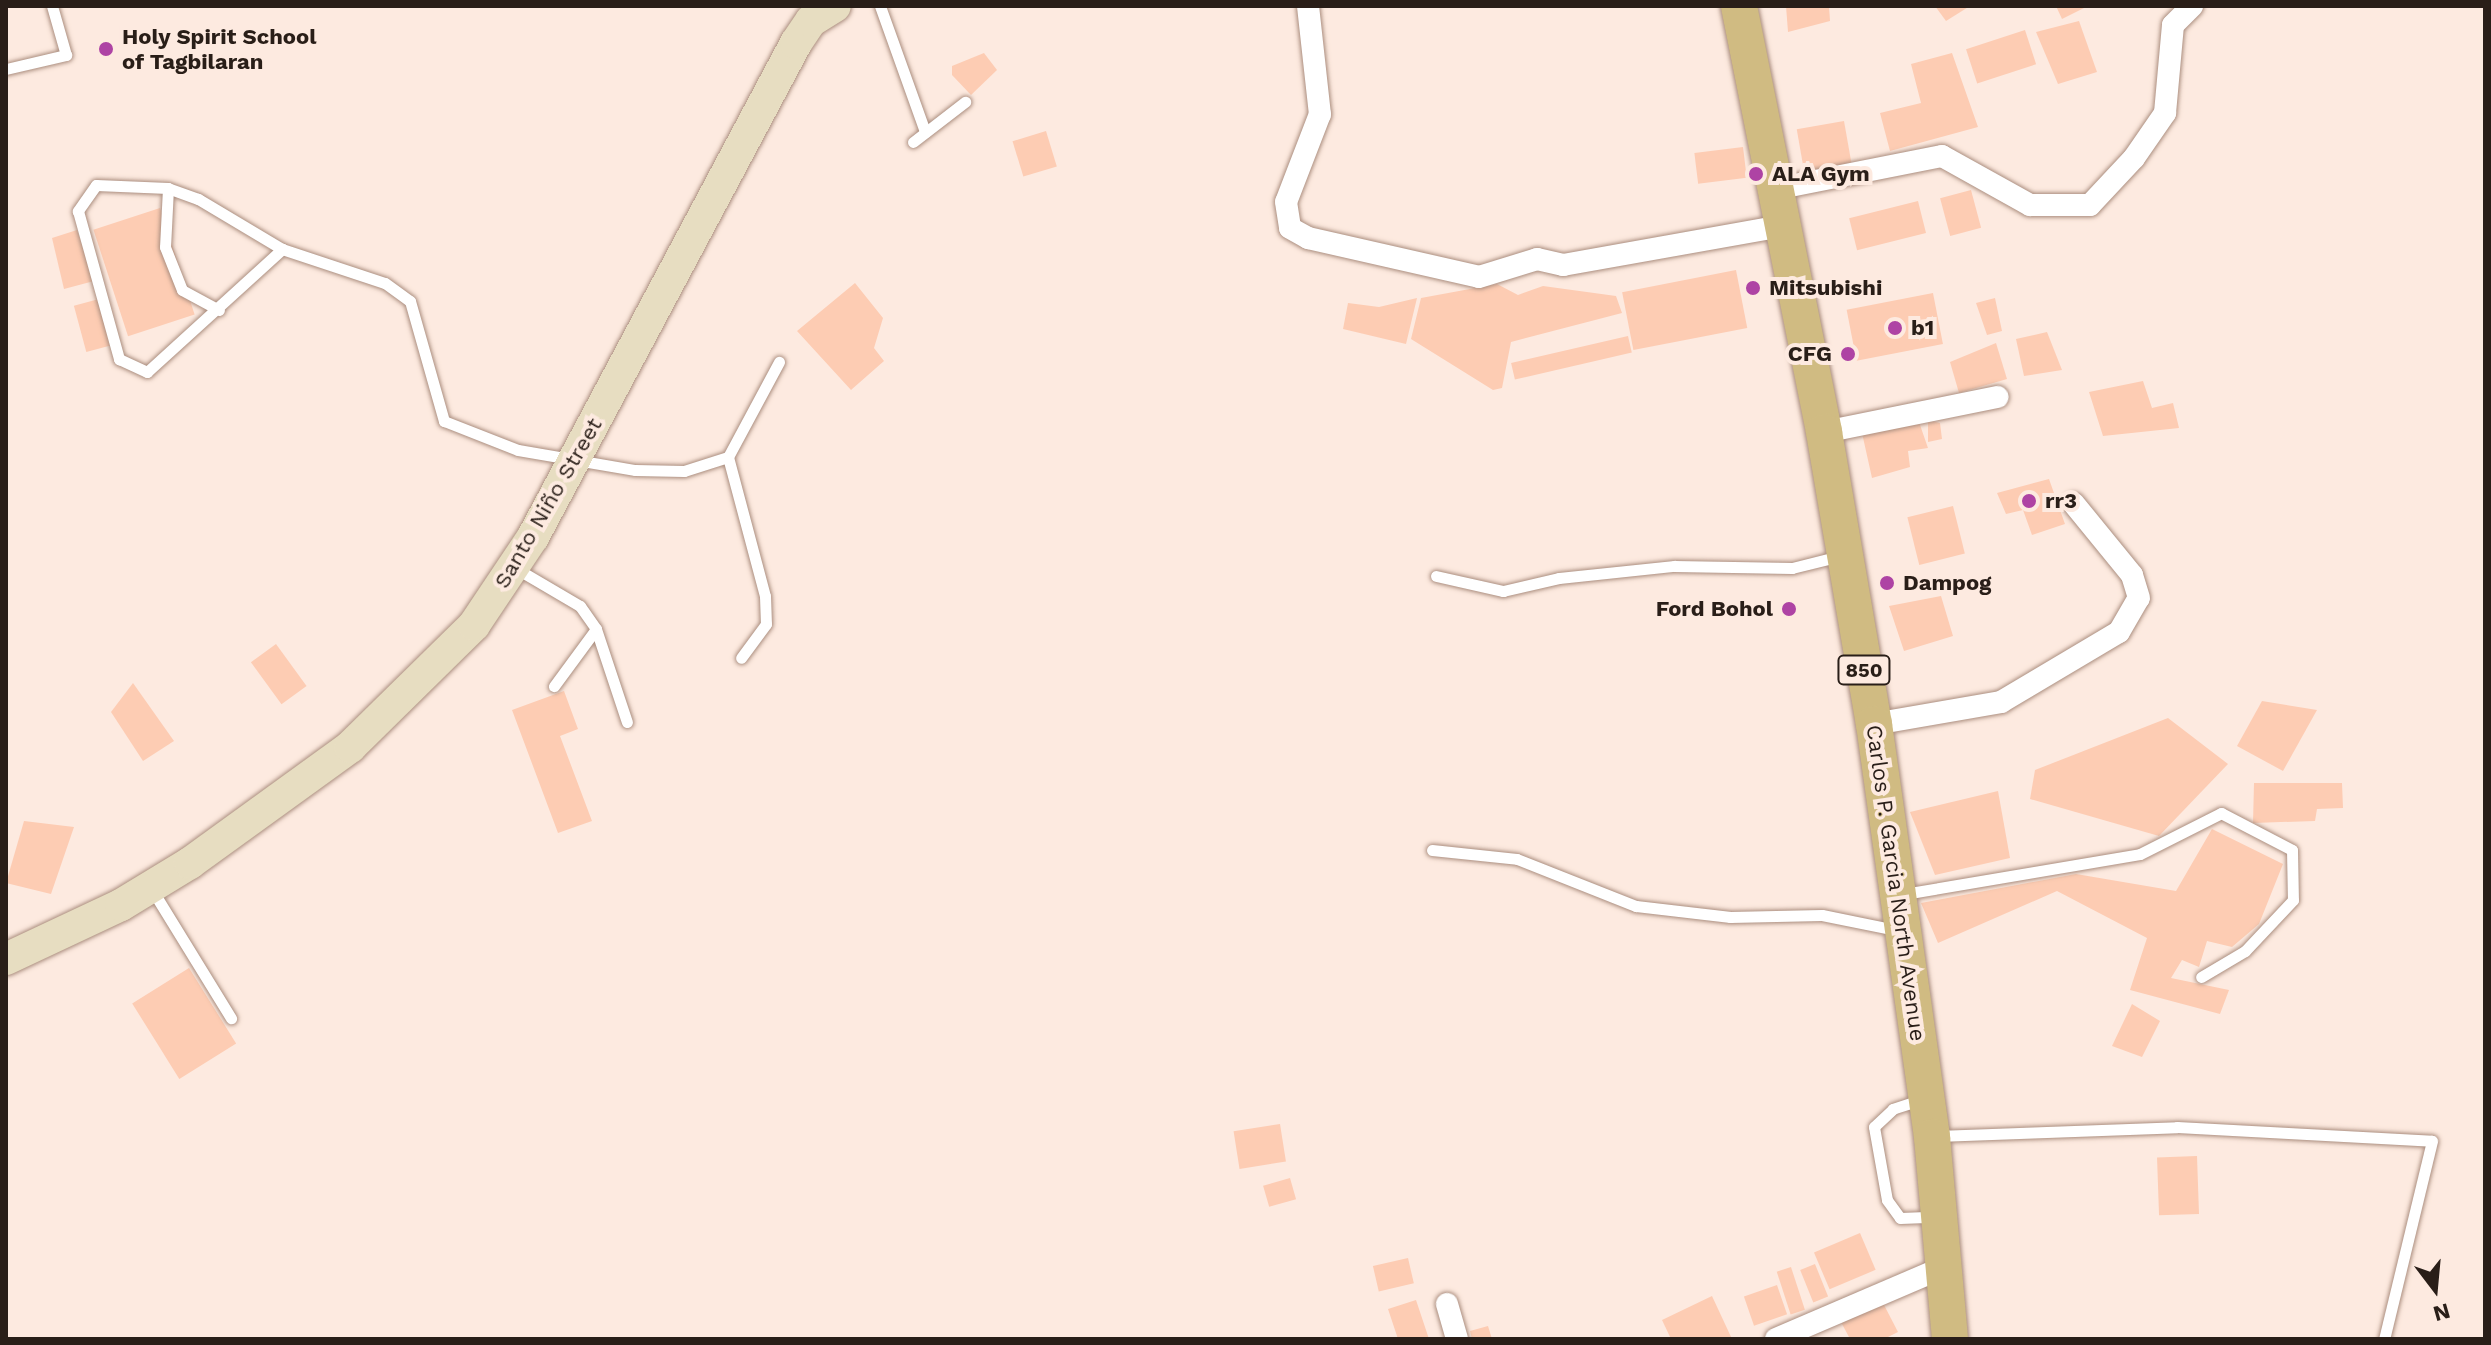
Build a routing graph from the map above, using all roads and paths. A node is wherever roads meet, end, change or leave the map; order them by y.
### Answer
1 (52, 6) edge
2 (835, 6) edge
3 (880, 6) edge
4 (1308, 6) edge
5 (1739, 6) edge
6 (2192, 6) edge
7 (6, 69) edge
8 (965, 102) dead end
9 (925, 132) junction
10 (913, 142) dead end
11 (168, 188) junction
12 (1775, 189) junction
13 (1783, 226) junction
14 (282, 249) junction
15 (219, 310) junction
16 (779, 362) dead end
17 (1998, 397) dead end
18 (1824, 432) junction
19 (728, 457) junction
20 (576, 458) junction
21 (2074, 504) dead end
22 (1844, 555) junction
23 (512, 568) junction
24 (1436, 576) dead end
25 (596, 629) junction
26 (741, 658) dead end
27 (554, 686) dead end
28 (627, 722) dead end
29 (1874, 724) junction
30 (1432, 850) dead end
31 (151, 887) junction
32 (1899, 894) junction
33 (1904, 932) junction
34 (6, 959) edge
35 (2201, 977) dead end
36 (231, 1018) dead end
37 (1927, 1097) junction
38 (1932, 1137) junction
39 (1938, 1216) junction
40 (1942, 1268) junction
41 (1447, 1304) dead end
42 (1457, 1339) edge
43 (1776, 1339) edge
44 (1950, 1339) edge
45 (2384, 1339) edge

1 - 7 lane
2 - 20 main road, Santo Niño Street
3 - 9 lane
4 - 13 street
5 - 12 main road, Carlos P. Garcia North Avenue / 850
6 - 12 street
8 - 9 lane
9 - 10 lane
11 - 14 lane
11 - 15 lane
11 - 15 lane
12 - 13 main road, Carlos P. Garcia North Avenue / 850
13 - 18 main road, Carlos P. Garcia North Avenue / 850
14 - 15 lane
14 - 20 lane
16 - 19 lane
17 - 18 street
18 - 22 main road, Carlos P. Garcia North Avenue / 850
19 - 20 lane
19 - 26 lane
20 - 23 main road, Santo Niño Street
21 - 29 street
22 - 24 lane
22 - 29 main road, Carlos P. Garcia North Avenue / 850
23 - 25 lane
23 - 31 main road, Santo Niño Street
25 - 27 lane
25 - 28 lane
29 - 32 main road, Carlos P. Garcia North Avenue / 850
30 - 33 lane
31 - 34 main road, Santo Niño Street
31 - 36 lane
32 - 33 main road, Carlos P. Garcia North Avenue / 850
32 - 35 lane
33 - 37 main road, Carlos P. Garcia North Avenue / 850
37 - 38 main road, Carlos P. Garcia North Avenue / 850
37 - 39 lane
38 - 39 main road, Carlos P. Garcia North Avenue / 850
38 - 45 lane
39 - 40 main road, Carlos P. Garcia North Avenue / 850
40 - 43 street
40 - 44 main road, Carlos P. Garcia North Avenue / 850
41 - 42 street

